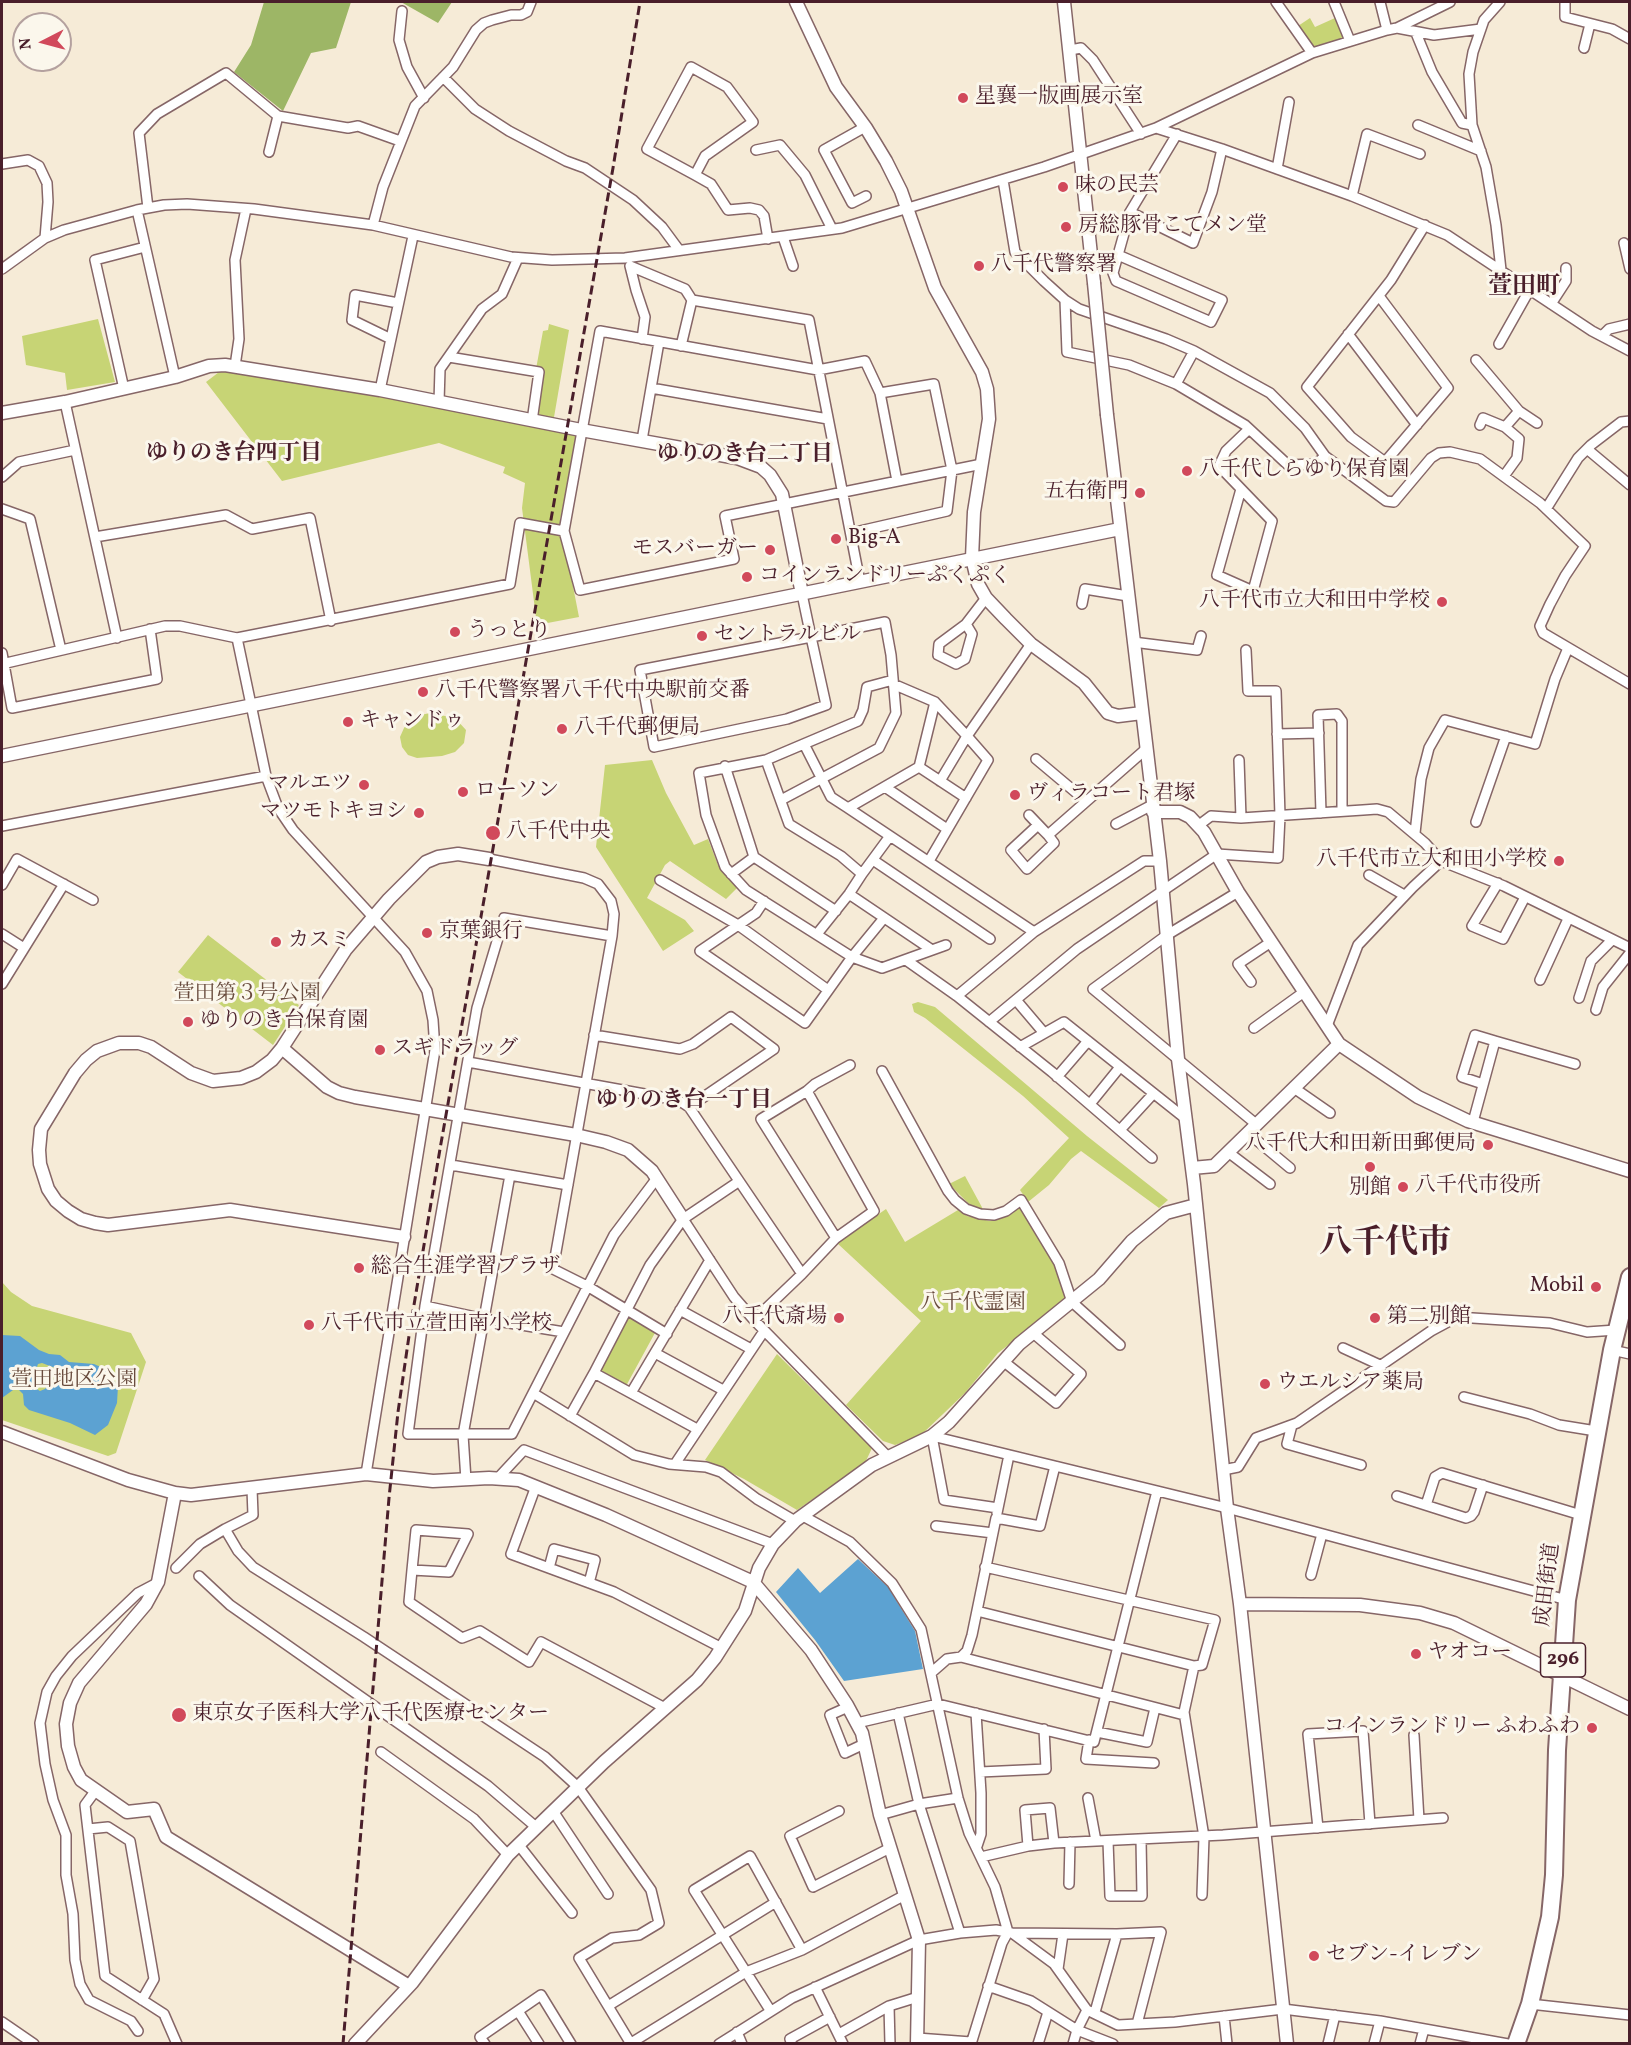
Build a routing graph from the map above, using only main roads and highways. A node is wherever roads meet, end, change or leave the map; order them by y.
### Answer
1 (1629, 1277) edge
2 (1516, 2043) edge

1 - 2 highway, 成田街道 / 296

